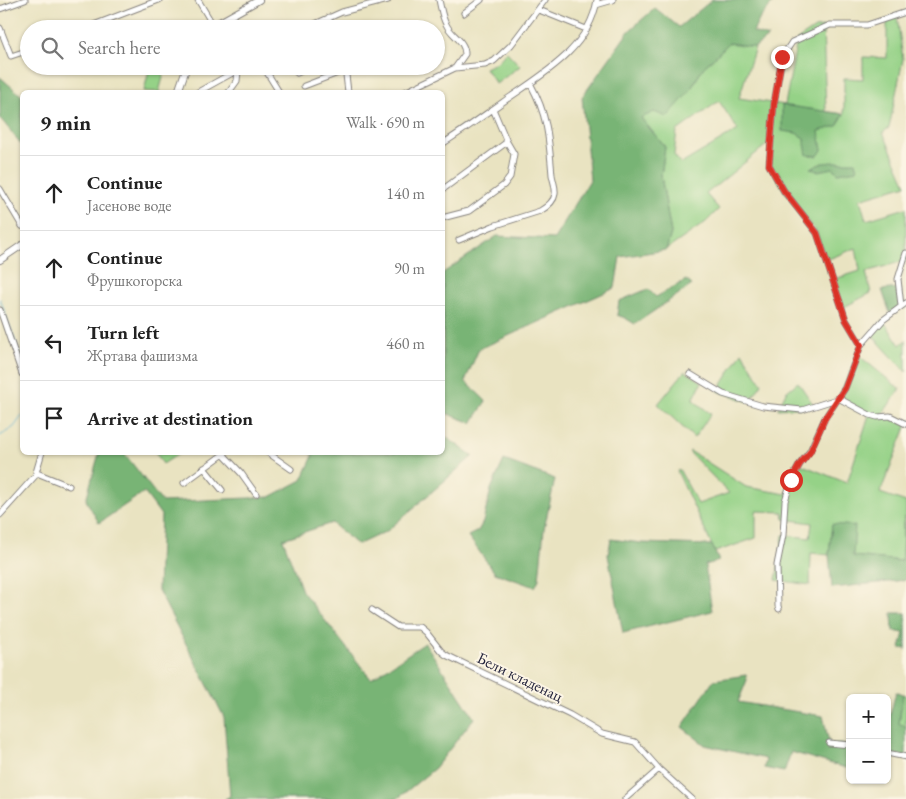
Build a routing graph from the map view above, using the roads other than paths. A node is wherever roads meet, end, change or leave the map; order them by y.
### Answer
1 (25, 0) edge
2 (159, 0) edge
3 (198, 0) edge
4 (259, 0) edge
5 (388, 0) edge
6 (439, 0) edge
7 (481, 0) edge
8 (545, 0) edge
9 (614, 0) edge
10 (596, 2) edge
11 (0, 9) edge
12 (538, 10) junction
13 (906, 12) edge
14 (464, 13) dead end
15 (329, 17) junction
16 (107, 20) edge
17 (207, 20) edge
18 (223, 20) edge
19 (323, 20) edge
20 (330, 20) edge
21 (444, 20) edge
22 (445, 24) edge
23 (0, 28) edge
24 (586, 29) junction
25 (20, 53) edge
26 (455, 68) junction
27 (445, 73) edge
28 (184, 75) edge
29 (230, 75) edge
30 (238, 75) edge
31 (269, 75) edge
32 (330, 75) edge
33 (347, 75) edge
34 (440, 75) edge
35 (531, 85) junction
36 (304, 86) dead end
37 (179, 90) edge
38 (202, 90) edge
39 (230, 90) edge
40 (278, 90) edge
41 (348, 90) edge
42 (409, 90) edge
43 (493, 109) junction
44 (445, 142) edge
45 (507, 142) junction
46 (445, 188) edge
47 (0, 189) edge
48 (445, 217) edge
49 (20, 223) edge
50 (459, 240) dead end
51 (20, 246) edge
52 (906, 253) edge
53 (0, 260) edge
54 (904, 304) edge
55 (0, 310) edge
56 (861, 345) junction
57 (20, 368) edge
58 (690, 374) dead end
59 (838, 398) junction
60 (906, 424) edge
61 (41, 455) edge
62 (221, 455) edge
63 (226, 455) edge
64 (271, 455) edge
65 (204, 468) junction
66 (291, 469) dead end
67 (37, 473) junction
68 (184, 483) dead end
69 (69, 486) dead end
70 (222, 490) dead end
71 (256, 494) dead end
72 (0, 515) edge
73 (780, 609) dead end
74 (372, 610) dead end
75 (829, 744) dead end
76 (846, 746) edge
77 (891, 754) edge
78 (906, 757) edge
79 (659, 769) junction
80 (624, 799) edge
81 (692, 799) edge

1 - 11 street
2 - 16 street
3 - 17 street
4 - 18 main road
5 - 15 street
6 - 21 street
7 - 14 street
8 - 12 street
9 - 10 street
10 - 24 street
12 - 24 street
12 - 26 street
13 - 56 street
15 - 19 street
15 - 20 street
22 - 26 street
23 - 25 street
24 - 35 street
26 - 27 street
28 - 37 main road
29 - 38 street
30 - 39 street
31 - 40 street
32 - 36 street
33 - 41 street
34 - 42 street
35 - 43 street
35 - 50 street
43 - 44 street
43 - 45 street
45 - 46 street
45 - 48 street
47 - 49 street
51 - 53 main road
52 - 54 street
54 - 56 street
55 - 57 street
56 - 59 street
58 - 59 street
59 - 60 street
59 - 73 street
61 - 67 street
62 - 65 street
63 - 71 street
64 - 66 street
65 - 68 street
65 - 70 street
67 - 69 street
67 - 72 street
74 - 79 street, Бели кладенац
75 - 76 street
77 - 78 street
79 - 80 street
79 - 81 street, Бели кладенац

